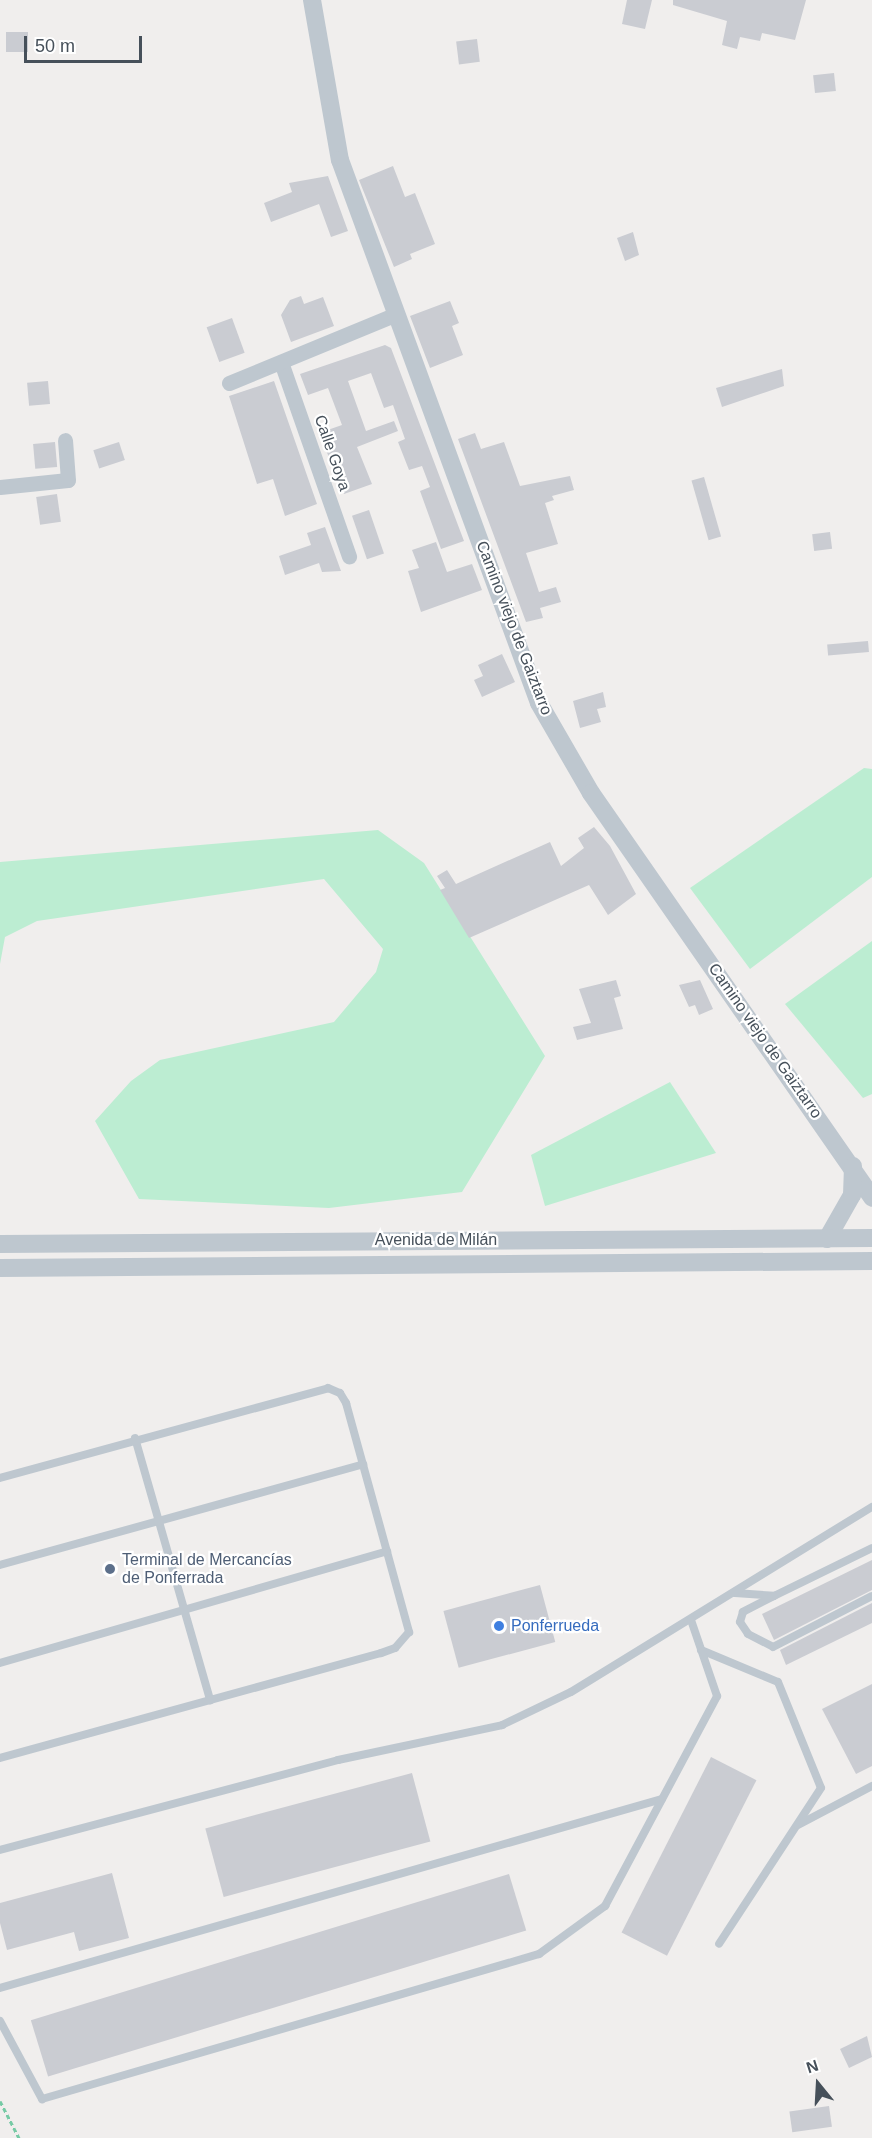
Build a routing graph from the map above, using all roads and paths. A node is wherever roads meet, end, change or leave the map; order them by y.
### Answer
1 (312, 0) edge
2 (396, 314) junction
3 (281, 362) junction
4 (229, 383) dead end
5 (65, 440) dead end
6 (0, 487) edge
7 (349, 556) dead end
8 (853, 1166) junction
9 (870, 1191) edge
10 (872, 1238) edge
11 (827, 1239) junction
12 (0, 1244) edge
13 (872, 1261) edge
14 (0, 1268) edge
15 (135, 1438) junction
16 (363, 1464) junction
17 (0, 1478) edge
18 (872, 1507) edge
19 (158, 1521) junction
20 (872, 1548) edge
21 (387, 1551) junction
22 (0, 1565) edge
23 (734, 1593) junction
24 (774, 1596) junction
25 (872, 1596) edge
26 (184, 1611) junction
27 (691, 1620) junction
28 (701, 1650) junction
29 (0, 1663) edge
30 (210, 1700) junction
31 (0, 1758) edge
32 (872, 1786) edge
33 (662, 1799) junction
34 (796, 1825) junction
35 (0, 1850) edge
36 (719, 1944) dead end
37 (0, 1988) edge
38 (0, 2021) edge
39 (0, 2101) edge
40 (19, 2138) edge

1 - 2 street, Camino viejo de Gaiztarro
2 - 3 street
2 - 8 street, Camino viejo de Gaiztarro
3 - 4 street
3 - 7 street, Calle Goya
5 - 6 street
8 - 9 street, Camino viejo de Gaiztarro
8 - 11 street
10 - 11 street, Avenida de Milán
11 - 12 street, Avenida de Milán
13 - 14 street, Avenida de Milán
15 - 16 lane
15 - 17 lane
15 - 19 lane
16 - 19 lane
16 - 21 lane
18 - 23 lane
19 - 22 lane
19 - 26 lane
20 - 24 lane
21 - 26 lane
21 - 30 lane
23 - 24 lane
23 - 27 lane
24 - 25 lane
26 - 29 lane
26 - 30 lane
27 - 28 lane
27 - 35 lane
28 - 33 lane
28 - 34 lane
30 - 31 lane
32 - 34 lane
33 - 37 lane
33 - 38 lane
34 - 36 lane
39 - 40 path

